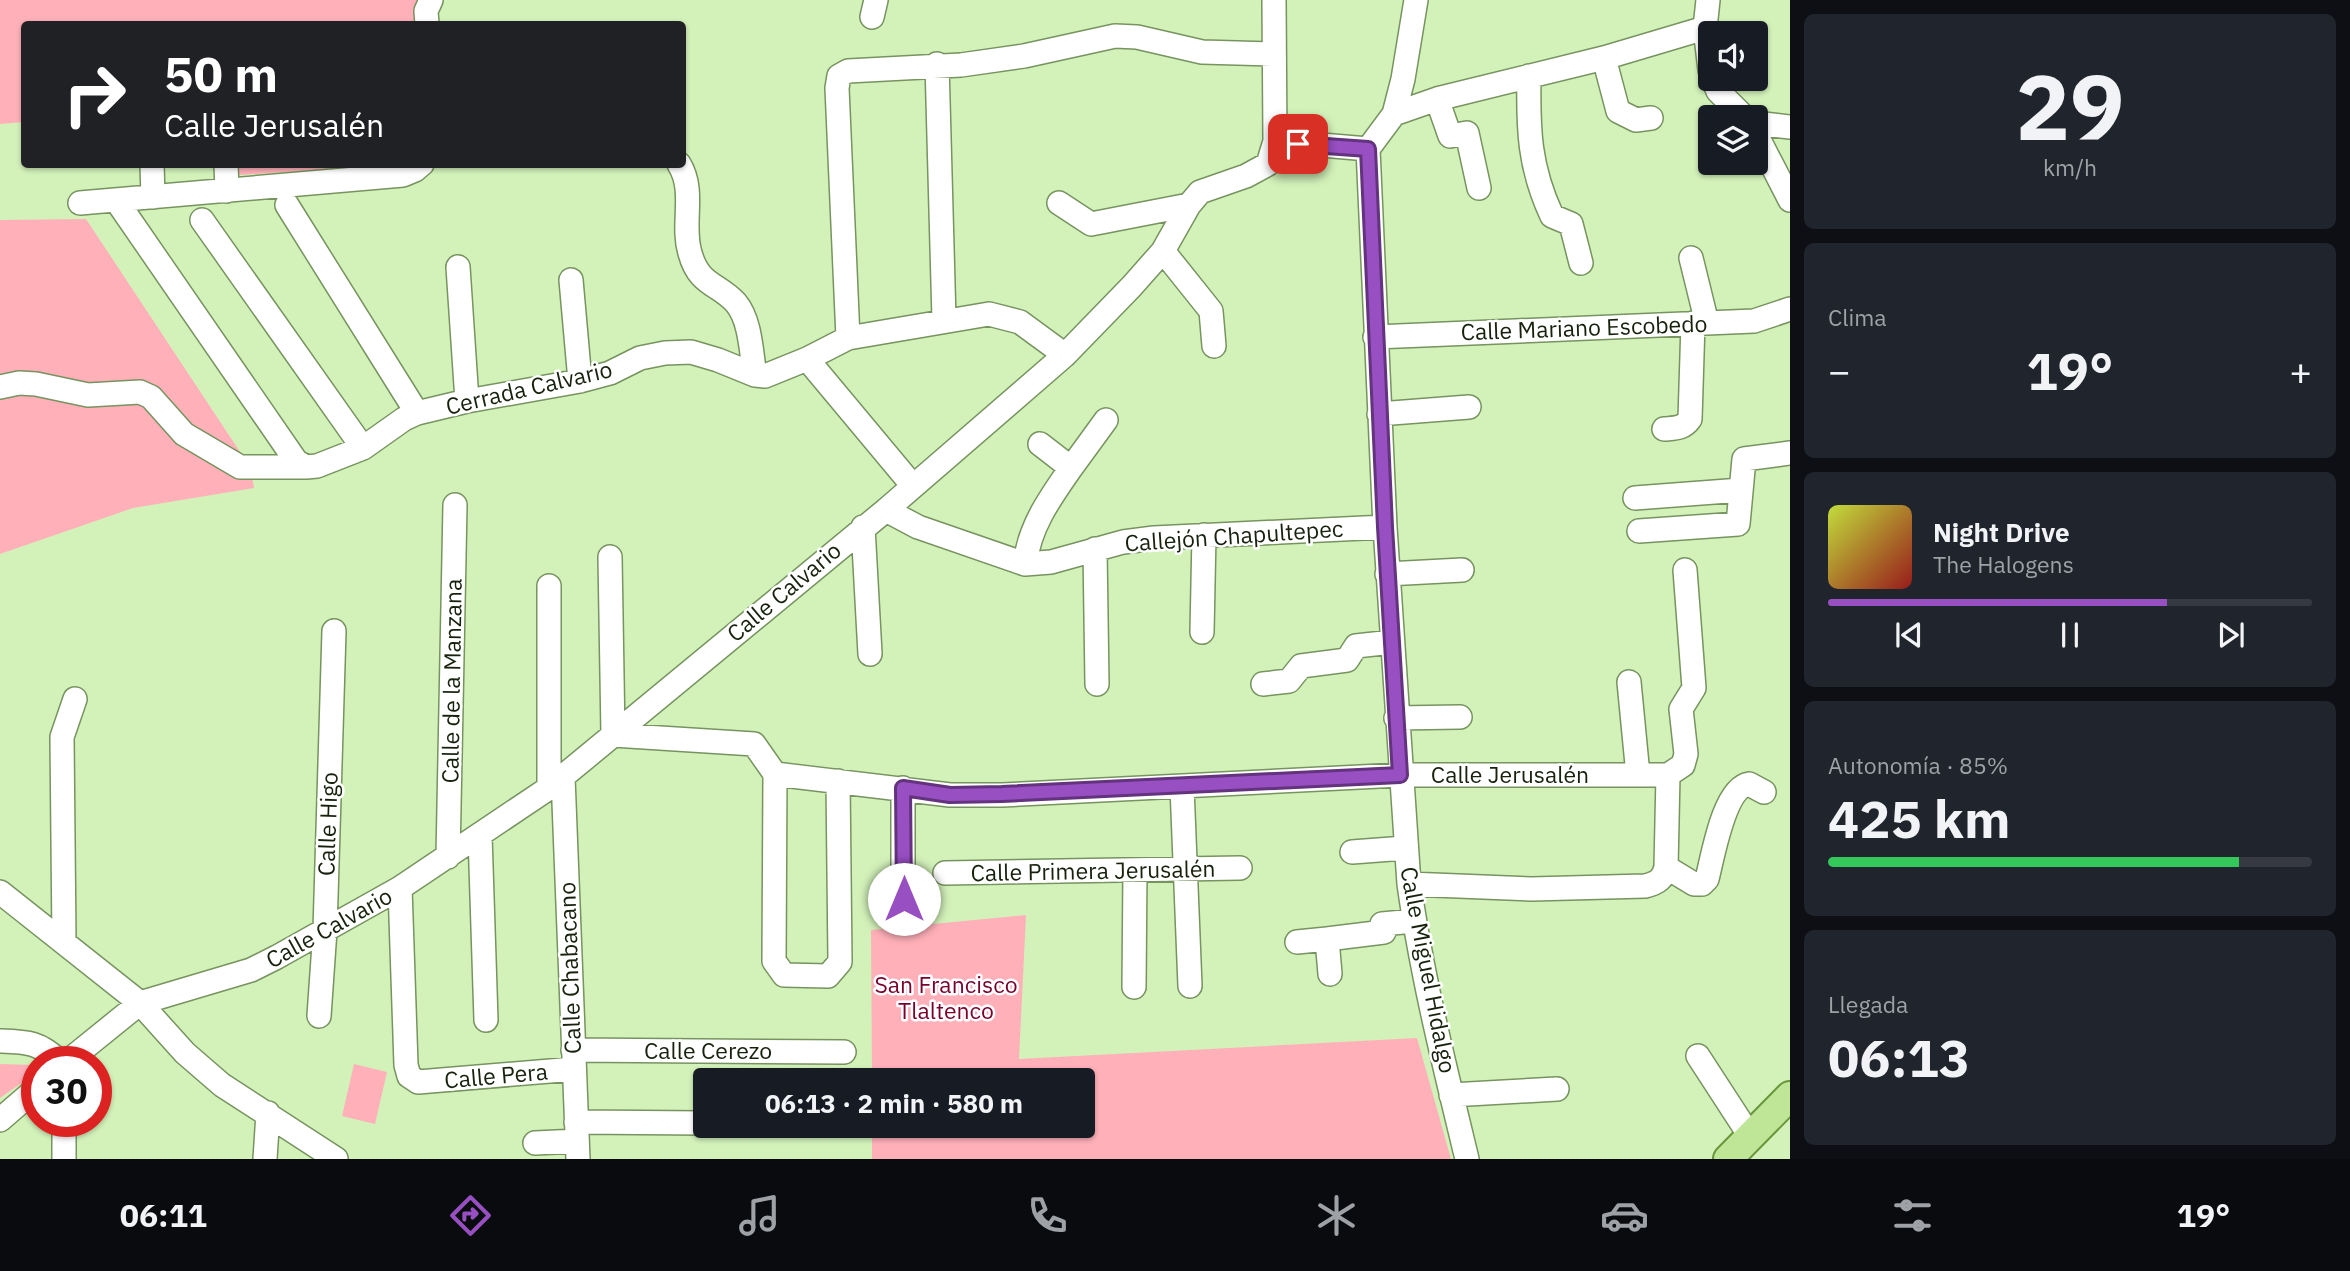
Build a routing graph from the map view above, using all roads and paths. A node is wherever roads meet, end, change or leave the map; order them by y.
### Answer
1 (1274, 0) edge
2 (1416, 0) edge
3 (1708, 0) edge
4 (1706, 21) edge
5 (1698, 30) edge
6 (1273, 54) junction
7 (1604, 58) junction
8 (937, 64) junction
9 (1529, 76) junction
10 (1717, 91) edge
11 (1437, 99) junction
12 (1732, 105) edge
13 (1394, 114) junction
14 (1651, 118) dead end
15 (1768, 124) edge
16 (1790, 127) edge
17 (1275, 141) junction
18 (1368, 149) junction
19 (1768, 157) edge
20 (152, 168) edge
21 (226, 168) edge
22 (681, 168) edge
23 (412, 170) edge
24 (1479, 188) dead end
25 (227, 191) junction
26 (153, 197) junction
27 (116, 200) junction
28 (1790, 200) edge
29 (80, 203) dead end
30 (1059, 203) dead end
31 (287, 205) dead end
32 (1189, 205) junction
33 (202, 220) dead end
34 (1163, 251) junction
35 (1691, 258) dead end
36 (1581, 263) dead end
37 (458, 267) dead end
38 (572, 280) dead end
39 (1790, 309) edge
40 (944, 320) junction
41 (1700, 323) junction
42 (1375, 337) junction
43 (848, 338) junction
44 (1214, 346) dead end
45 (1065, 355) junction
46 (807, 359) junction
47 (755, 375) junction
48 (580, 380) junction
49 (0, 387) edge
50 (467, 401) junction
51 (1469, 407) dead end
52 (417, 413) junction
53 (1379, 414) junction
54 (1106, 420) dead end
55 (1664, 429) dead end
56 (1040, 444) dead end
57 (363, 448) junction
58 (1790, 453) edge
59 (306, 467) junction
60 (1071, 468) junction
61 (913, 486) junction
62 (1741, 490) junction
63 (1635, 498) dead end
64 (455, 505) dead end
65 (886, 510) junction
66 (863, 527) junction
67 (1385, 527) junction
68 (1639, 531) dead end
69 (1204, 536) junction
70 (1095, 549) junction
71 (610, 557) dead end
72 (1025, 564) junction
73 (1462, 570) dead end
74 (1685, 570) dead end
75 (1388, 574) junction
76 (549, 586) dead end
77 (334, 631) dead end
78 (1202, 632) dead end
79 (1392, 642) junction
80 (870, 654) dead end
81 (1629, 682) dead end
82 (1097, 684) dead end
83 (1263, 684) dead end
84 (75, 699) dead end
85 (1460, 716) dead end
86 (1396, 718) junction
87 (613, 735) junction
88 (775, 774) junction
89 (1400, 775) junction
90 (1638, 775) junction
91 (1668, 775) junction
92 (838, 781) junction
93 (556, 783) junction
94 (1182, 787) junction
95 (903, 788) junction
96 (1764, 792) dead end
97 (480, 835) junction
98 (1405, 848) junction
99 (1352, 852) dead end
100 (448, 857) junction
101 (1666, 867) junction
102 (1240, 868) dead end
103 (1186, 869) junction
104 (1135, 870) junction
105 (946, 873) dead end
106 (1409, 884) junction
107 (400, 888) junction
108 (0, 892) edge
109 (904, 899) dead end
110 (1414, 921) junction
111 (324, 930) junction
112 (1326, 939) junction
113 (64, 941) junction
114 (1297, 942) dead end
115 (1330, 974) dead end
116 (1190, 986) dead end
117 (1134, 987) dead end
118 (140, 1003) junction
119 (319, 1016) dead end
120 (486, 1020) dead end
121 (0, 1041) edge
122 (37, 1046) edge
123 (87, 1046) edge
124 (844, 1052) dead end
125 (1698, 1056) dead end
126 (573, 1060) junction
127 (1557, 1089) dead end
128 (1451, 1094) junction
129 (1790, 1096) edge
130 (21, 1102) edge
131 (268, 1113) junction
132 (0, 1120) edge
133 (693, 1126) edge
134 (1750, 1136) junction
135 (64, 1137) edge
136 (577, 1141) edge
137 (535, 1143) dead end
138 (65, 1159) edge
139 (264, 1159) edge
140 (336, 1159) edge
141 (1467, 1159) edge
142 (1728, 1159) edge

1 - 6 street
2 - 13 street
3 - 4 street
5 - 7 street
6 - 8 street
6 - 17 street
7 - 9 street
7 - 14 street
8 - 40 street
8 - 43 street
9 - 11 street
9 - 36 street
10 - 12 street
11 - 13 street
11 - 24 street
13 - 18 street
15 - 16 street
17 - 18 street
17 - 32 street, Calle Calvario
18 - 42 street, Calle Miguel Hidalgo
19 - 28 street
20 - 26 street
21 - 25 street
22 - 47 street
23 - 25 street
25 - 26 street
26 - 27 street
27 - 29 street
27 - 59 street
30 - 32 street
31 - 52 street
32 - 34 street, Calle Calvario
33 - 57 street
34 - 44 street
34 - 45 street, Calle Calvario
35 - 41 street
37 - 50 street
38 - 48 street
39 - 41 street, Calle Mariano Escobedo
40 - 43 street
40 - 45 street
41 - 42 street, Calle Mariano Escobedo
41 - 55 street
42 - 53 street, Calle Miguel Hidalgo
43 - 46 street
45 - 61 street, Calle Calvario
46 - 47 street
46 - 61 street
47 - 48 street, Cerrada Calvario
48 - 50 street, Cerrada Calvario
49 - 59 street, Cerrada Calvario
50 - 52 street, Cerrada Calvario
51 - 53 street
52 - 57 street, Cerrada Calvario
53 - 67 street, Calle Miguel Hidalgo
54 - 60 street
56 - 60 street
57 - 59 street, Cerrada Calvario
58 - 62 street
60 - 72 street
61 - 65 street, Calle Calvario
62 - 63 street
62 - 68 street
64 - 100 street, Calle de la Manzana
65 - 66 street, Calle Calvario
65 - 72 street, Callejón Chapultepec
66 - 80 street
66 - 87 street, Calle Calvario
67 - 69 street, Callejón Chapultepec
67 - 75 street, Calle Miguel Hidalgo
69 - 70 street, Callejón Chapultepec
69 - 78 street
70 - 72 street, Callejón Chapultepec
70 - 82 street
71 - 87 street
73 - 75 street
74 - 91 street
75 - 79 street, Calle Miguel Hidalgo
76 - 93 street, Calle Chabacano
77 - 111 street, Calle Higo
79 - 83 street
79 - 86 street, Calle Miguel Hidalgo
81 - 90 street
84 - 113 street
85 - 86 street
86 - 89 street, Calle Miguel Hidalgo
87 - 88 street
87 - 93 street, Calle Calvario
88 - 92 street, Calle Jerusalén
88 - 92 street
89 - 90 street, Calle Jerusalén
89 - 94 street, Calle Jerusalén
89 - 98 street, Calle Miguel Hidalgo
90 - 91 street, Calle Jerusalén
91 - 101 street
92 - 95 street, Calle Jerusalén
93 - 97 street, Calle Calvario
93 - 126 street, Calle Chabacano
94 - 95 street, Calle Jerusalén
94 - 103 street
95 - 109 street
96 - 101 street
97 - 100 street, Calle Calvario
97 - 120 street
98 - 99 street
98 - 106 street, Calle Miguel Hidalgo
100 - 107 street, Calle Calvario
101 - 106 street
102 - 103 street, Calle Primera Jerusalén
103 - 104 street, Calle Primera Jerusalén
103 - 116 street
104 - 105 street, Calle Primera Jerusalén
104 - 117 street
106 - 110 street, Calle Miguel Hidalgo
107 - 111 street, Calle Calvario
107 - 126 street, Calle Pera
108 - 113 street
110 - 112 street
110 - 128 street, Calle Miguel Hidalgo
111 - 118 street, Calle Calvario
111 - 119 street, Calle Higo
112 - 114 street
112 - 115 street
113 - 118 street
118 - 123 street
118 - 131 street
121 - 122 street
124 - 126 street, Calle Cerezo
125 - 134 street
126 - 136 street, Calle Chabacano
127 - 128 street
128 - 141 street, Calle Miguel Hidalgo
129 - 134 main road
130 - 132 street
131 - 139 street
131 - 140 street
133 - 136 street
134 - 142 main road
135 - 138 street
136 - 137 street

